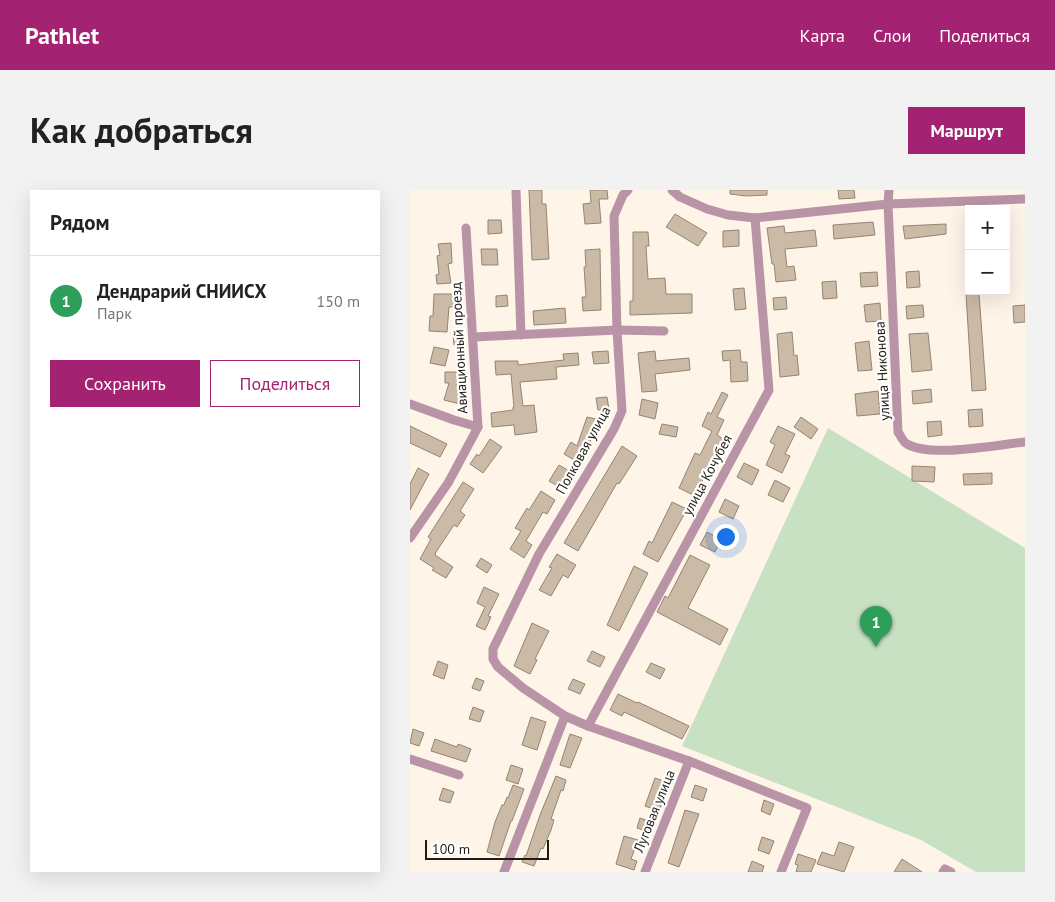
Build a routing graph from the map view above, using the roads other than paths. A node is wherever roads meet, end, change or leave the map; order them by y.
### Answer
1 (516, 190) edge
2 (628, 190) edge
3 (672, 190) edge
4 (889, 190) edge
5 (1025, 199) edge
6 (888, 204) junction
7 (755, 218) junction
8 (466, 228) dead end
9 (617, 330) junction
10 (664, 332) dead end
11 (521, 335) junction
12 (474, 337) junction
13 (410, 404) edge
14 (478, 427) junction
15 (1025, 442) edge
16 (410, 538) edge
17 (565, 716) junction
18 (588, 726) junction
19 (410, 759) edge
20 (689, 761) junction
21 (459, 775) dead end
22 (504, 872) edge
23 (645, 872) edge
24 (781, 872) edge

1 - 11 street
2 - 9 street, Полковая улица
3 - 7 street
4 - 6 street, улица Никонова
5 - 6 street
6 - 7 street
6 - 15 street, улица Никонова
7 - 18 street, улица Кочубея
8 - 12 street, Авиационный проезд
9 - 10 street
9 - 11 street
9 - 17 street, Полковая улица
11 - 12 street
12 - 14 street, Авиационный проезд
13 - 14 street
14 - 16 street, Авиационный проезд
17 - 18 street
17 - 22 street
18 - 20 street
19 - 21 street
20 - 23 street, Луговая улица
20 - 24 street

